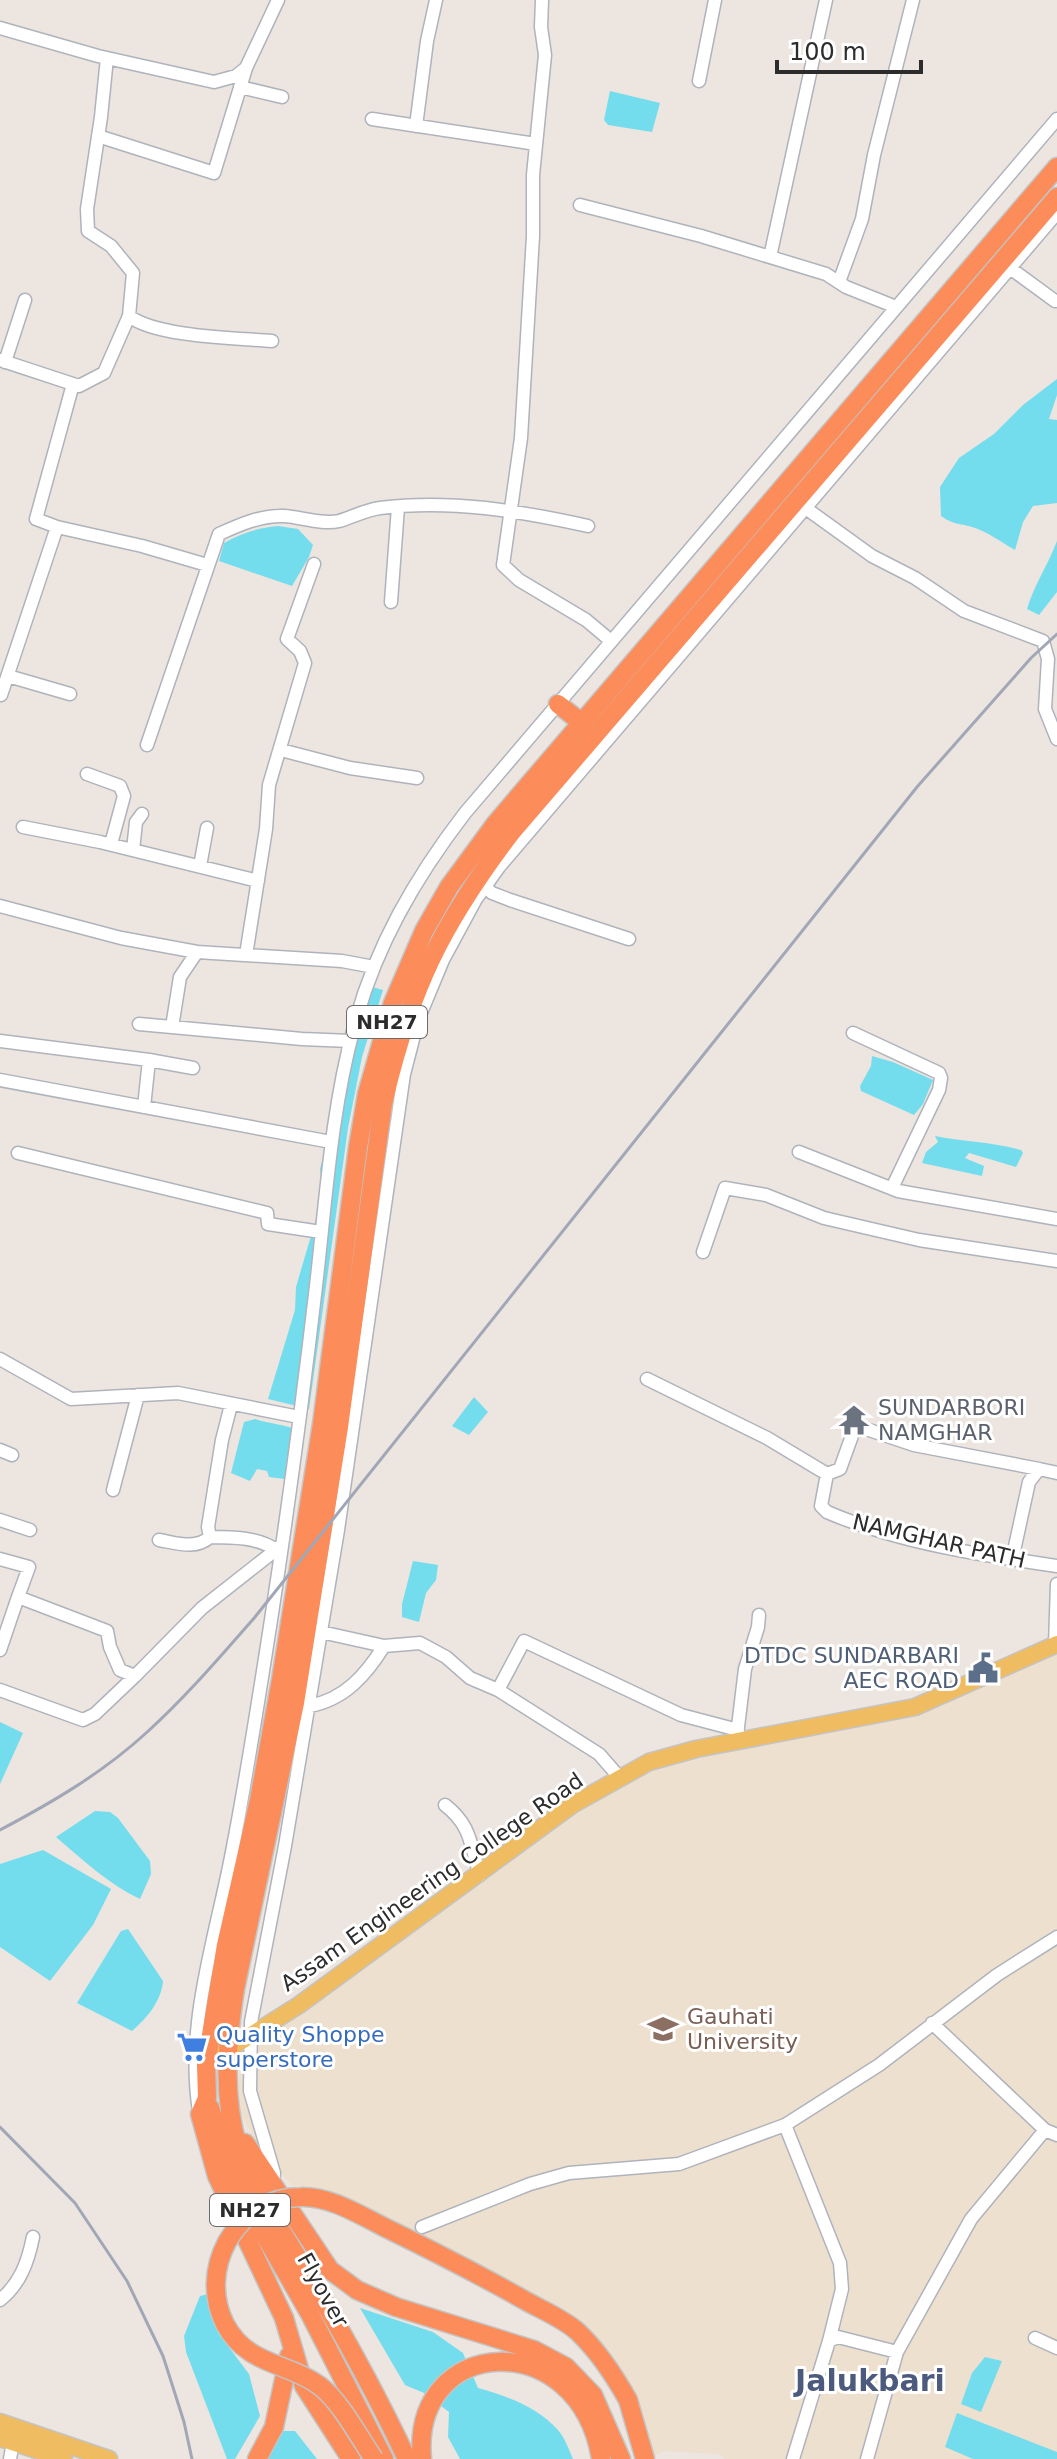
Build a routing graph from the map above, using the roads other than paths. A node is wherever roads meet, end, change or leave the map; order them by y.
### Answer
1 (278, 0) edge
2 (436, 0) edge
3 (542, 0) edge
4 (715, 0) edge
5 (826, 0) edge
6 (913, 0) edge
7 (0, 28) edge
8 (107, 58) junction
9 (246, 68) junction
10 (699, 81) dead end
11 (240, 87) junction
12 (282, 97) dead end
13 (372, 119) dead end
14 (1057, 119) edge
15 (416, 126) junction
16 (98, 136) junction
17 (536, 144) junction
18 (1057, 167) edge
19 (1057, 197) edge
20 (580, 205) dead end
21 (1057, 213) edge
22 (770, 257) junction
23 (1010, 268) junction
24 (839, 282) junction
25 (25, 300) dead end
26 (1055, 301) dead end
27 (896, 307) junction
28 (129, 316) junction
29 (272, 341) dead end
30 (3, 361) edge
31 (73, 384) junction
32 (398, 507) junction
33 (804, 507) junction
34 (508, 511) junction
35 (588, 526) dead end
36 (57, 527) junction
37 (314, 564) dead end
38 (207, 565) junction
39 (391, 602) dead end
40 (611, 641) junction
41 (8, 676) junction
42 (70, 694) dead end
43 (1, 695) edge
44 (558, 704) junction
45 (582, 723) junction
46 (1057, 739) edge
47 (147, 745) dead end
48 (281, 750) junction
49 (87, 774) dead end
50 (417, 778) dead end
51 (142, 814) dead end
52 (23, 827) dead end
53 (207, 828) dead end
54 (111, 844) junction
55 (133, 850) junction
56 (200, 866) junction
57 (258, 881) junction
58 (485, 887) junction
59 (0, 906) edge
60 (629, 939) dead end
61 (197, 952) junction
62 (246, 955) junction
63 (374, 967) junction
64 (139, 1024) dead end
65 (172, 1027) junction
66 (853, 1033) dead end
67 (0, 1041) edge
68 (350, 1041) junction
69 (149, 1060) junction
70 (193, 1068) dead end
71 (0, 1080) edge
72 (144, 1107) junction
73 (331, 1142) junction
74 (799, 1152) dead end
75 (18, 1153) dead end
76 (892, 1188) junction
77 (1057, 1219) edge
78 (321, 1232) junction
79 (703, 1252) dead end
80 (1057, 1261) edge
81 (0, 1359) edge
82 (647, 1379) dead end
83 (138, 1395) junction
84 (231, 1405) junction
85 (299, 1417) junction
86 (1039, 1469) junction
87 (1057, 1473) edge
88 (827, 1474) junction
89 (113, 1490) dead end
90 (0, 1520) edge
91 (30, 1530) dead end
92 (210, 1537) junction
93 (159, 1540) dead end
94 (279, 1548) junction
95 (0, 1559) edge
96 (1012, 1560) junction
97 (1057, 1566) edge
98 (1057, 1584) edge
99 (18, 1597) junction
100 (759, 1615) dead end
101 (321, 1632) junction
102 (1056, 1645) edge
103 (384, 1646) junction
104 (0, 1650) edge
105 (135, 1676) junction
106 (0, 1690) edge
107 (498, 1690) junction
108 (309, 1706) junction
109 (737, 1736) junction
110 (620, 1778) junction
111 (445, 1805) dead end
112 (480, 1875) junction
113 (1057, 1937) edge
114 (932, 2023) junction
115 (251, 2035) junction
116 (227, 2050) junction
117 (206, 2065) junction
118 (203, 2106) junction
119 (233, 2124) junction
120 (785, 2125) junction
121 (1051, 2133) edge
122 (273, 2185) junction
123 (422, 2227) dead end
124 (33, 2237) dead end
125 (0, 2300) edge
126 (319, 2311) junction
127 (289, 2335) junction
128 (1035, 2338) dead end
129 (829, 2341) junction
130 (1057, 2348) edge
131 (897, 2352) junction
132 (0, 2422) edge
133 (8, 2447) edge
134 (64, 2459) edge
135 (109, 2459) edge
136 (257, 2459) edge
137 (351, 2459) edge
138 (374, 2459) edge
139 (384, 2459) edge
140 (407, 2459) edge
141 (422, 2459) edge
142 (601, 2459) edge
143 (621, 2459) edge
144 (645, 2459) edge
145 (793, 2459) edge
146 (867, 2459) edge

1 - 9 street
2 - 15 street
3 - 17 street
4 - 10 street
5 - 22 street
6 - 24 street
7 - 8 street
8 - 9 street
8 - 16 street
9 - 11 street
11 - 12 street
11 - 16 street
13 - 15 street
14 - 27 street
15 - 17 street
16 - 28 street
17 - 34 street
18 - 45 highway, NH27
19 - 116 highway, NH27
20 - 22 street
21 - 23 street
22 - 24 street
23 - 26 street
23 - 33 street
24 - 27 street
25 - 30 street
27 - 40 street
28 - 29 street
28 - 31 street
30 - 31 street
31 - 36 street
32 - 34 street
32 - 38 street
32 - 39 street
33 - 46 street
33 - 58 street
34 - 35 street
34 - 40 street
36 - 38 street
36 - 41 street
37 - 48 street
38 - 47 street
40 - 44 street
41 - 42 street
41 - 43 street
44 - 45 highway
44 - 63 street
45 - 117 highway, NH27
48 - 50 street
48 - 57 street
49 - 54 street
51 - 55 street
52 - 54 street
53 - 56 street
54 - 55 street
55 - 56 street
56 - 57 street
57 - 62 street
58 - 60 street
58 - 101 street
59 - 61 street
61 - 62 street
61 - 65 street
62 - 63 street
63 - 68 street
64 - 65 street
65 - 68 street
66 - 76 street
67 - 69 street
68 - 73 street
69 - 70 street
69 - 72 street
71 - 72 street
72 - 73 street
73 - 78 street
74 - 76 street
75 - 78 street
76 - 77 street
78 - 85 street
79 - 80 street
81 - 83 street
82 - 88 street
83 - 84 street
83 - 89 street
84 - 85 street
84 - 92 street
85 - 94 street
86 - 87 street
86 - 88 street
86 - 96 street
88 - 96 street, NAMGHAR PATH
90 - 91 street
92 - 93 street
92 - 94 street
94 - 105 street
94 - 118 street
95 - 99 street
96 - 97 street, NAMGHAR PATH
98 - 102 street
99 - 104 street
99 - 105 street
100 - 109 street
101 - 103 street
101 - 108 street
102 - 109 main road, Assam Engineering College Road
103 - 107 street
103 - 108 street
105 - 106 street
107 - 109 street
107 - 110 street
108 - 115 street
109 - 110 main road, Assam Engineering College Road
110 - 112 main road, Assam Engineering College Road
111 - 112 street
112 - 115 main road, Assam Engineering College Road
113 - 114 street
114 - 120 street
114 - 121 street
115 - 116 main road, Assam Engineering College Road
115 - 122 street
116 - 117 main road, Assam Engineering College Road
116 - 119 highway, NH27
117 - 118 highway, NH27
118 - 126 highway, Flyover / NH27
118 - 127 highway
119 - 122 highway
119 - 126 highway, Flyover / NH27
120 - 123 street
120 - 129 street
121 - 131 street
122 - 143 highway
124 - 125 street
126 - 139 highway, Flyover / NH27
126 - 140 highway, Flyover / NH27
127 - 136 highway
127 - 137 highway
128 - 130 street
129 - 131 street
129 - 145 street
131 - 146 street
132 - 135 main road
133 - 134 main road
138 - 144 highway, bridge
141 - 142 highway

